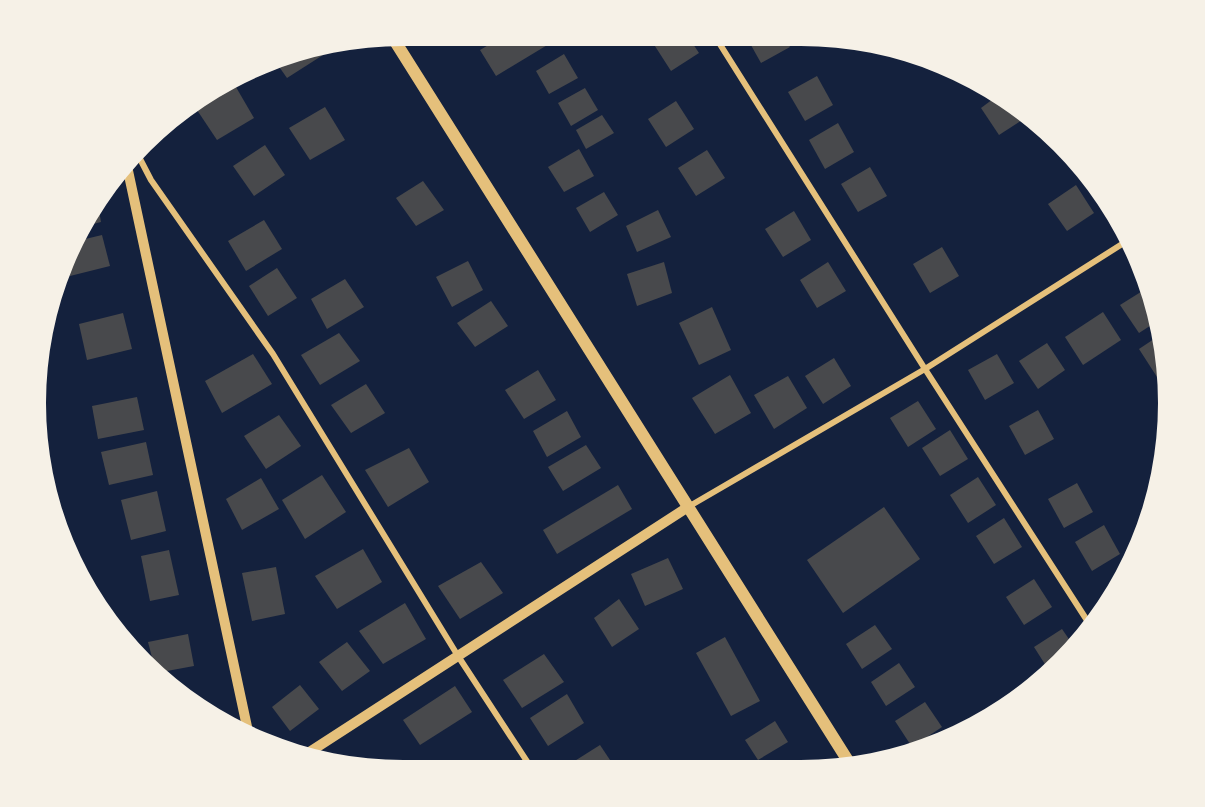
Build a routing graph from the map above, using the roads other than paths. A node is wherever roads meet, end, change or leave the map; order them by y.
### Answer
1 (398, 46) edge
2 (721, 46) edge
3 (141, 161) edge
4 (129, 175) edge
5 (1121, 245) edge
6 (925, 369) junction
7 (688, 507) junction
8 (1086, 619) edge
9 (458, 657) junction
10 (247, 724) edge
11 (314, 749) edge
12 (846, 757) edge
13 (526, 760) edge

1 - 7 main road
2 - 6 street
3 - 9 street
4 - 10 street
5 - 6 street
6 - 7 street
6 - 8 street
7 - 9 street
7 - 12 main road
9 - 11 street
9 - 13 street

